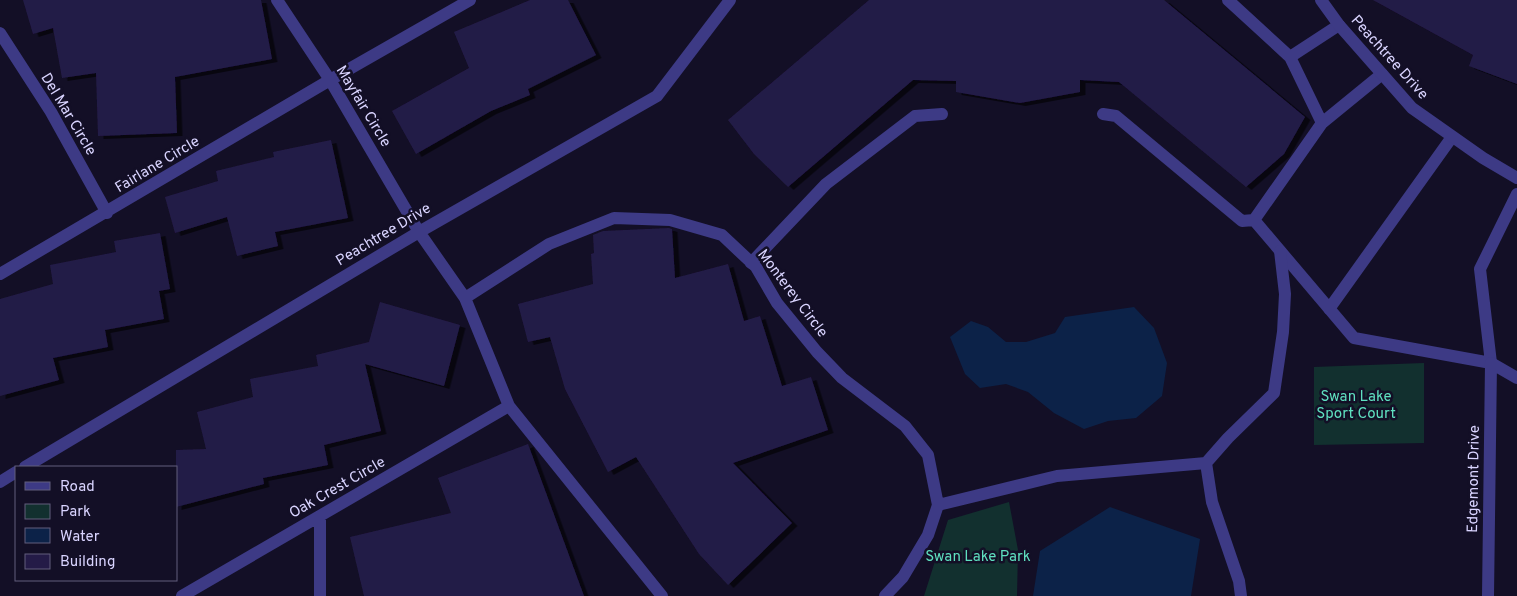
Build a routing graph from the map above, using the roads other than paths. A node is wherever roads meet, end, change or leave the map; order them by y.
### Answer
1 (277, 0) edge
2 (470, 0) edge
3 (730, 0) edge
4 (1228, 0) edge
5 (1321, 0) edge
6 (1339, 26) junction
7 (0, 33) edge
8 (1290, 57) junction
9 (1382, 74) junction
10 (330, 80) junction
11 (942, 114) dead end
12 (1103, 114) dead end
13 (1322, 124) junction
14 (1452, 137) junction
15 (1517, 178) edge
16 (1517, 194) edge
17 (107, 213) junction
18 (1254, 220) junction
19 (419, 232) junction
20 (1280, 251) junction
21 (752, 263) junction
22 (0, 274) edge
23 (464, 298) junction
24 (1330, 309) junction
25 (1491, 363) junction
26 (1517, 378) edge
27 (509, 406) junction
28 (1206, 463) junction
29 (27, 466) edge
30 (15, 473) edge
31 (0, 482) edge
32 (938, 504) junction
33 (320, 516) junction
34 (182, 596) edge
35 (320, 596) edge
36 (662, 596) edge
37 (884, 596) edge
38 (1241, 596) edge
39 (1488, 596) edge

1 - 10 street, Mayfair Circle
2 - 10 street, Fairlane Circle
3 - 19 street, Peachtree Drive
4 - 8 street
5 - 6 street, Peachtree Drive
6 - 8 street
6 - 9 street, Peachtree Drive
7 - 17 street, Del Mar Circle
8 - 13 street
9 - 13 street
9 - 14 street, Peachtree Drive
10 - 17 street, Fairlane Circle
10 - 19 street, Mayfair Circle
11 - 21 street
12 - 18 street
13 - 18 street
14 - 15 street, Peachtree Drive
14 - 24 street
16 - 25 street, Edgemont Drive
17 - 22 street, Fairlane Circle
18 - 20 street
19 - 23 street, Mayfair Circle
19 - 29 street, Peachtree Drive
20 - 24 street
20 - 28 street
21 - 23 street, Monterey Circle
21 - 32 street, Monterey Circle
23 - 27 street
24 - 25 street
25 - 26 street
25 - 39 street, Edgemont Drive
27 - 33 street, Oak Crest Circle
27 - 36 street
28 - 32 street
28 - 38 street
30 - 31 street
32 - 37 street, Monterey Circle
33 - 34 street, Oak Crest Circle
33 - 35 street

